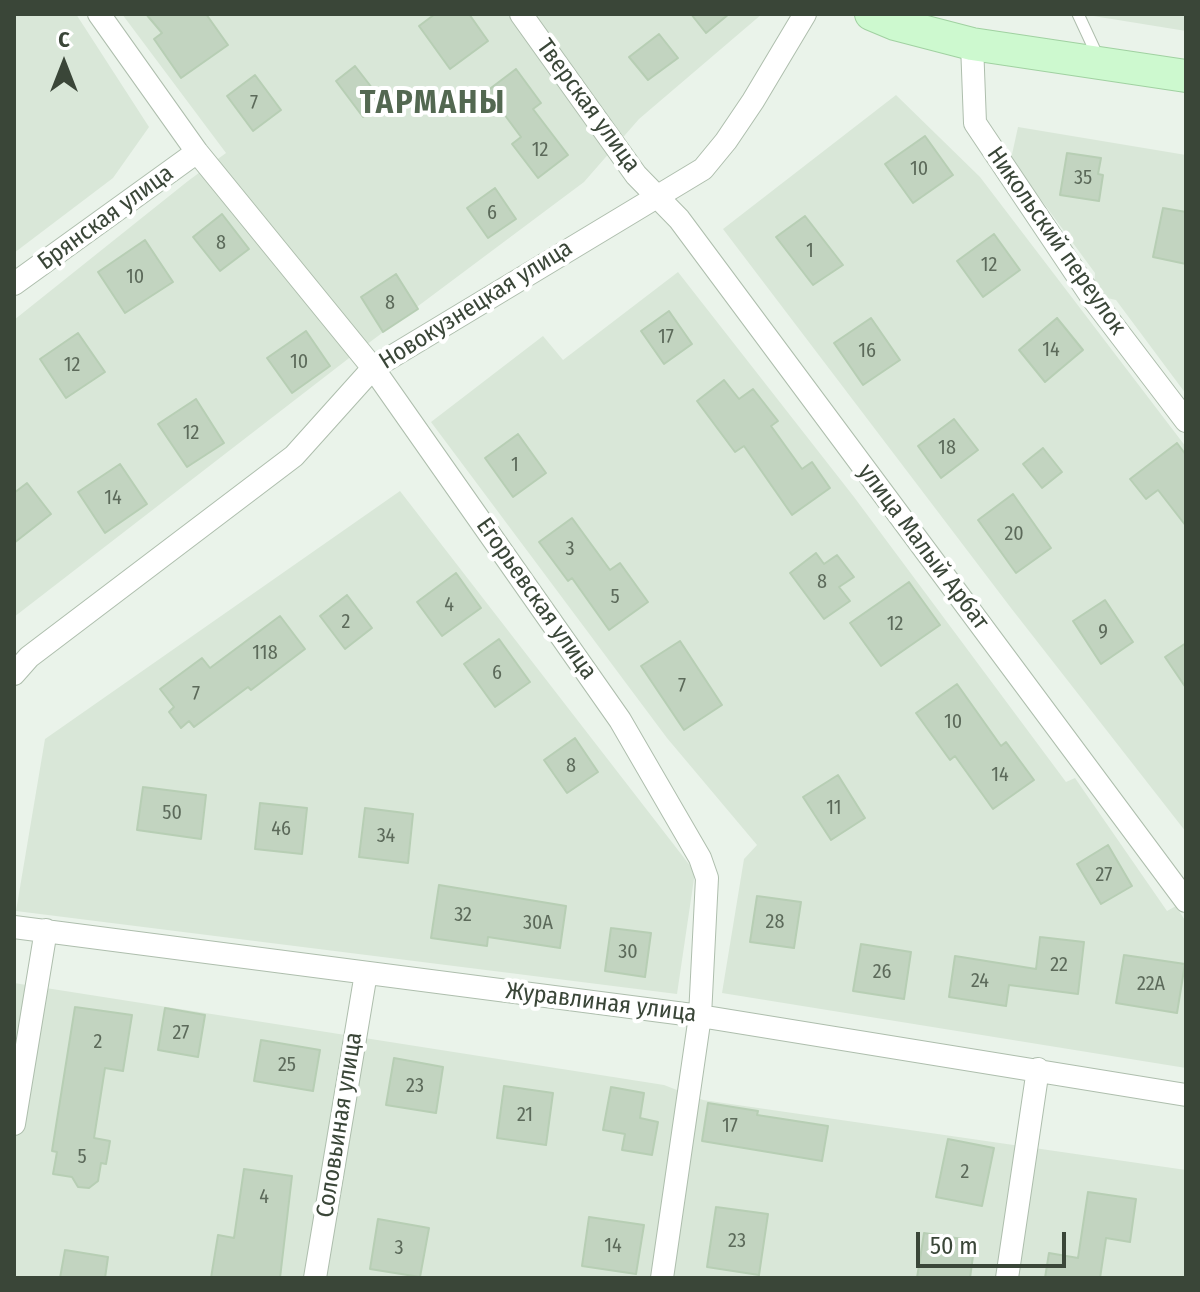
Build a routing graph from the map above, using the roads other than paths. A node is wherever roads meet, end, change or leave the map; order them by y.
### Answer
1 (99, 14) edge
2 (521, 14) edge
3 (805, 14) edge
4 (871, 14) edge
5 (1078, 14) edge
6 (972, 44) junction
7 (1101, 62) junction
8 (1186, 76) edge
9 (197, 152) junction
10 (655, 198) junction
11 (14, 284) edge
12 (373, 368) junction
13 (1186, 421) edge
14 (14, 674) edge
15 (1186, 901) edge
16 (14, 927) edge
17 (46, 930) junction
18 (366, 973) junction
19 (700, 1016) junction
20 (1038, 1069) junction
21 (1186, 1095) edge
22 (14, 1124) edge
23 (315, 1278) edge
24 (662, 1278) edge
25 (1007, 1278) edge

1 - 9 street, Егорьевская улица
2 - 10 street, Тверская улица
3 - 10 street, Новокузнецкая улица
4 - 6 street
5 - 7 lane
6 - 7 street
6 - 13 street, Никольский переулок
7 - 8 street
9 - 11 street, Брянская улица
9 - 12 street, Егорьевская улица
10 - 12 street, Новокузнецкая улица
10 - 15 street, улица Малый Арбат
12 - 14 street, Новокузнецкая улица
12 - 19 street, Егорьевская улица
16 - 17 street, Журавлиная улица
17 - 18 street, Журавлиная улица
17 - 22 street
18 - 19 street, Журавлиная улица
18 - 23 street, Соловьиная улица
19 - 20 street, Журавлиная улица
19 - 24 street, Егорьевская улица
20 - 21 street, Журавлиная улица
20 - 25 street

